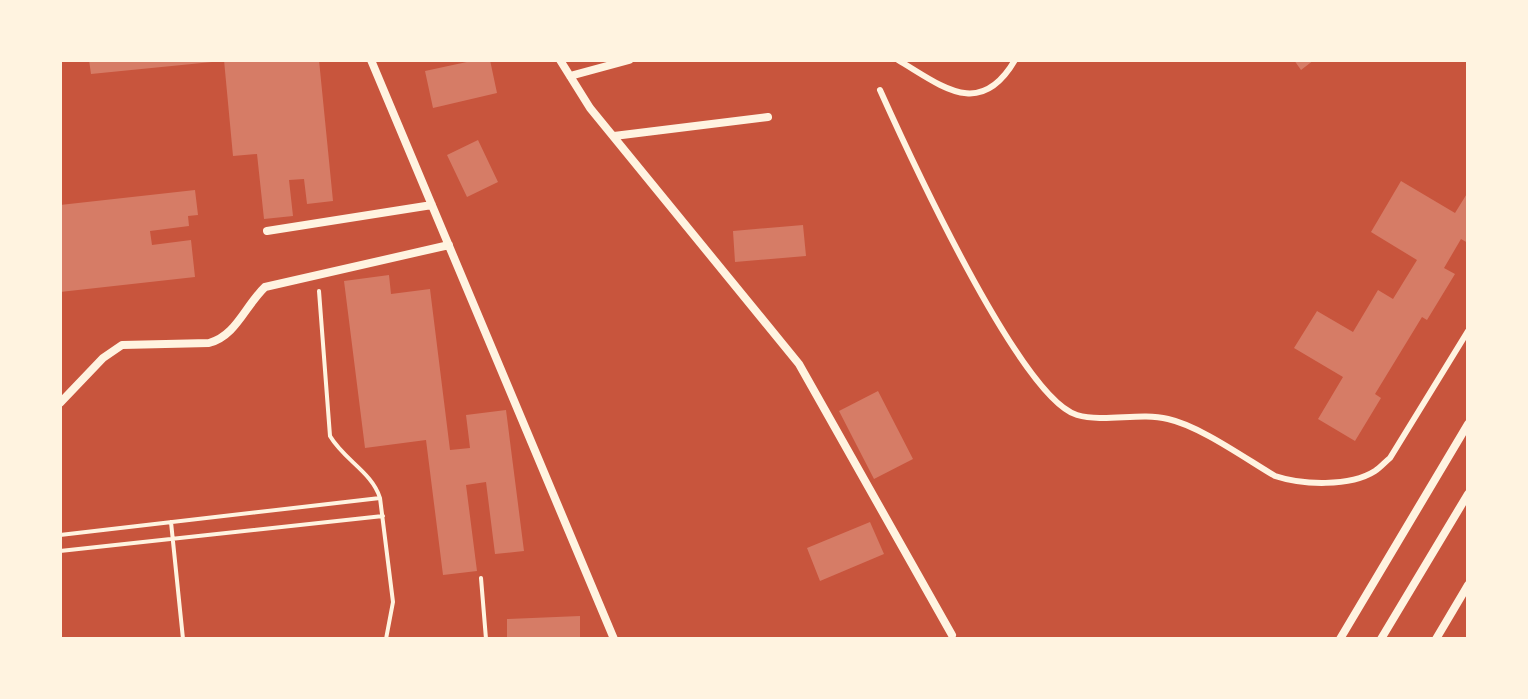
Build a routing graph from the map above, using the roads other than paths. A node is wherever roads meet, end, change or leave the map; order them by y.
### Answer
1 (371, 60) edge
2 (560, 60) edge
3 (629, 60) edge
4 (898, 60) edge
5 (1015, 60) edge
6 (570, 76) junction
7 (880, 90) dead end
8 (768, 117) dead end
9 (614, 136) junction
10 (432, 205) junction
11 (267, 231) dead end
12 (449, 245) junction
13 (1468, 331) edge
14 (60, 403) edge
15 (1468, 424) edge
16 (1468, 494) edge
17 (1468, 585) edge
18 (952, 635) dead end
19 (614, 639) edge
20 (1340, 639) edge
21 (1381, 639) edge
22 (1436, 639) edge

1 - 10 street
2 - 6 street
3 - 6 street
4 - 5 lane
6 - 9 street
7 - 13 lane
8 - 9 street
9 - 18 street
10 - 11 street
10 - 12 street
12 - 14 street
12 - 19 street
15 - 20 street
16 - 21 street
17 - 22 street

